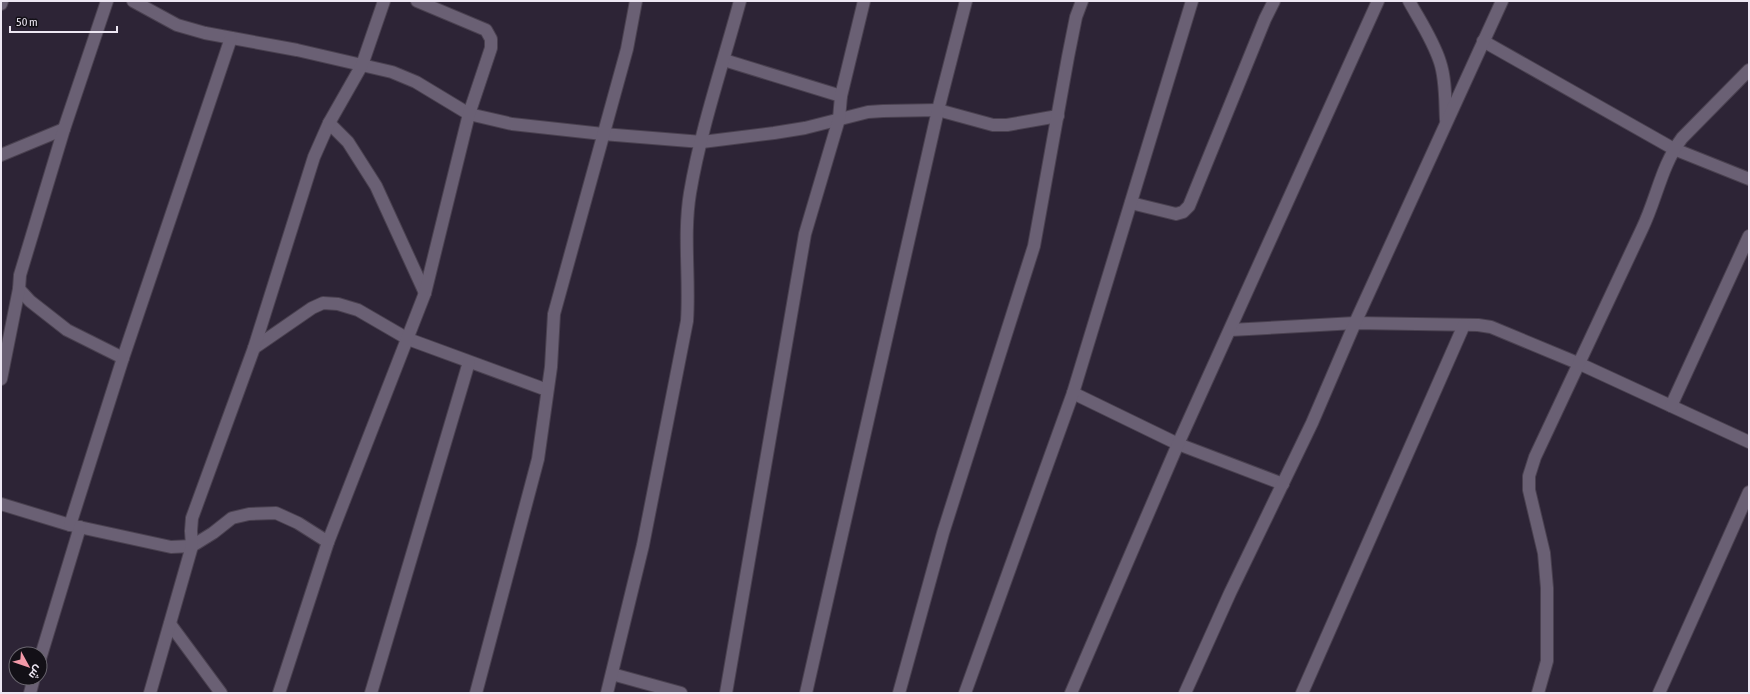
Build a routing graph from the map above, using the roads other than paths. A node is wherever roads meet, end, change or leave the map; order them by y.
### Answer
1 (2, 1) edge
2 (107, 1) edge
3 (133, 1) edge
4 (384, 1) edge
5 (417, 1) edge
6 (636, 1) edge
7 (740, 1) edge
8 (864, 1) edge
9 (966, 1) edge
10 (1082, 1) edge
11 (1192, 1) edge
12 (1274, 1) edge
13 (1378, 1) edge
14 (1409, 1) edge
15 (1502, 1) edge
16 (1, 4) edge
17 (147, 4) edge
18 (231, 38) junction
19 (1483, 41) junction
20 (724, 60) junction
21 (362, 65) junction
22 (1749, 70) edge
23 (841, 96) junction
24 (938, 110) junction
25 (469, 114) junction
26 (1058, 116) junction
27 (839, 119) junction
28 (329, 123) junction
29 (1446, 123) junction
30 (64, 129) junction
31 (603, 134) junction
32 (702, 142) junction
33 (1674, 149) junction
34 (1, 155) edge
35 (1749, 179) edge
36 (1131, 203) junction
37 (1749, 236) edge
38 (19, 289) junction
39 (425, 293) junction
40 (1355, 323) junction
41 (1464, 325) junction
42 (1230, 330) junction
43 (408, 339) junction
44 (254, 348) junction
45 (122, 358) junction
46 (469, 362) junction
47 (1580, 364) junction
48 (1, 379) edge
49 (547, 390) junction
50 (1073, 393) junction
51 (1671, 406) junction
52 (1749, 442) edge
53 (1178, 444) junction
54 (1283, 484) junction
55 (1749, 492) edge
56 (1, 504) edge
57 (75, 526) junction
58 (328, 542) junction
59 (192, 546) junction
60 (170, 624) junction
61 (43, 646) edge
62 (612, 674) junction
63 (150, 693) edge
64 (221, 693) edge
65 (279, 693) edge
66 (371, 693) edge
67 (476, 693) edge
68 (608, 693) edge
69 (681, 693) edge
70 (726, 693) edge
71 (806, 693) edge
72 (899, 693) edge
73 (965, 693) edge
74 (1071, 693) edge
75 (1185, 693) edge
76 (1302, 693) edge
77 (1538, 693) edge
78 (1659, 693) edge

1 - 16 street
2 - 30 street
3 - 17 street
4 - 21 street
5 - 25 street
6 - 31 street
7 - 20 street
8 - 23 street
9 - 24 street
10 - 26 street
11 - 36 street
12 - 36 street
13 - 42 street
14 - 29 street
15 - 19 street
17 - 18 street
18 - 21 street
18 - 45 street
19 - 29 street
19 - 33 street
20 - 23 street
20 - 32 street
21 - 25 street
21 - 28 street
22 - 33 street
23 - 27 street
24 - 26 street
24 - 27 street
24 - 71 street
25 - 31 street
25 - 39 street
26 - 72 street
27 - 32 street
27 - 70 street
28 - 39 street
28 - 44 street
29 - 40 street
30 - 34 street
30 - 38 street
31 - 32 street
31 - 49 street
32 - 62 street
33 - 35 street
33 - 47 street
36 - 50 street
37 - 51 street
38 - 45 street
38 - 48 street
39 - 43 street
40 - 41 street
40 - 42 street
40 - 54 street
41 - 47 street
41 - 76 street
42 - 53 street
43 - 44 street
43 - 46 street
43 - 58 street
44 - 59 street
45 - 57 street
46 - 49 street
46 - 66 street
47 - 51 street
47 - 77 street
49 - 67 street
50 - 53 street
50 - 73 street
51 - 52 street
53 - 54 street
53 - 74 street
54 - 75 street
55 - 78 street
56 - 57 street
57 - 59 street
57 - 61 street
58 - 59 street
58 - 65 street
59 - 60 street
60 - 63 street
60 - 64 street
62 - 68 street
62 - 69 street

